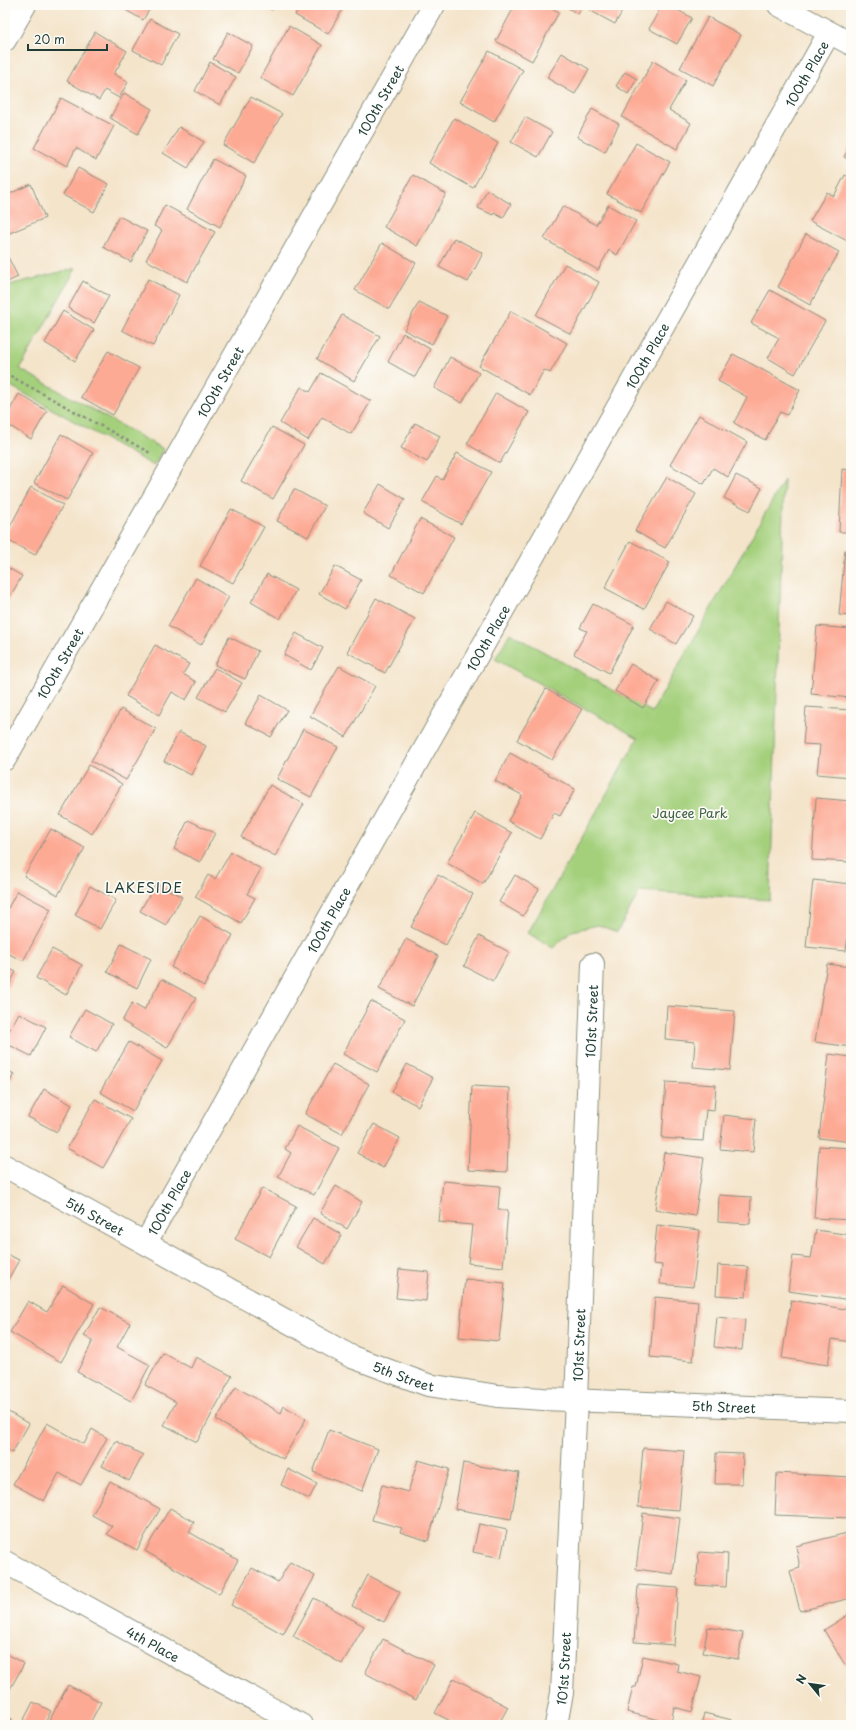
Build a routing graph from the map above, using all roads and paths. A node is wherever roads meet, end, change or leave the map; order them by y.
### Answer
1 (25, 5) edge
2 (434, 5) edge
3 (779, 5) edge
4 (829, 33) junction
5 (5, 40) edge
6 (851, 44) edge
7 (5, 373) edge
8 (172, 465) junction
9 (5, 759) edge
10 (593, 964) dead end
11 (5, 1166) edge
12 (146, 1242) junction
13 (576, 1400) junction
14 (851, 1411) edge
15 (5, 1562) edge
16 (301, 1725) edge
17 (556, 1725) edge

1 - 5 street
2 - 8 street, 100th Street
3 - 4 street
4 - 6 street
4 - 12 street, 100th Place
7 - 8 path
8 - 9 street, 100th Street
10 - 13 street, 101st Street
11 - 12 street, 5th Street
12 - 13 street, 5th Street
13 - 14 street, 5th Street
13 - 17 street, 101st Street
15 - 16 street, 4th Place

